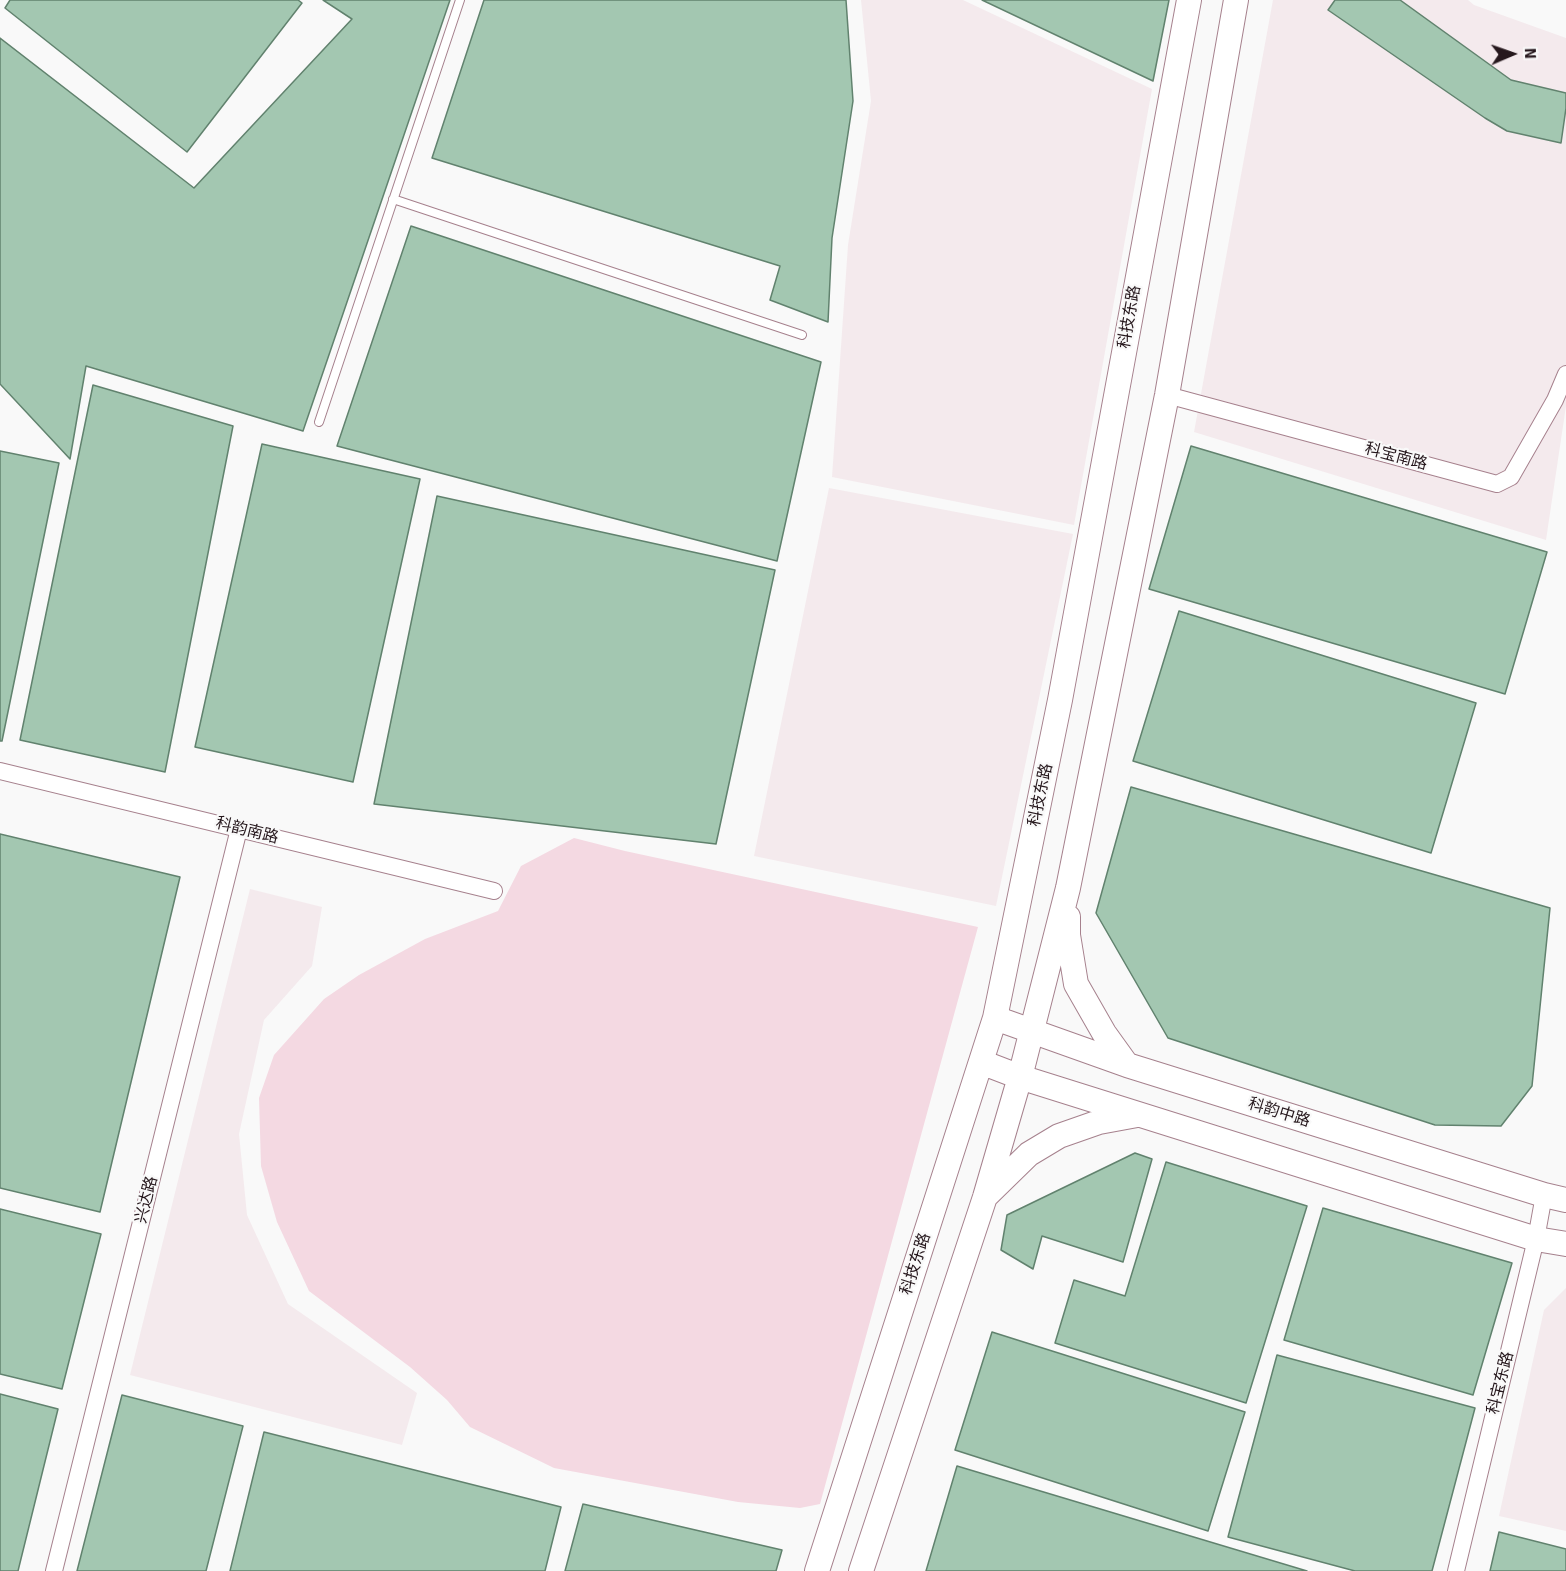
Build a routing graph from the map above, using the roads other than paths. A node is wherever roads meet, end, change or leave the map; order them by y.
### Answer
1 (460, 0) edge
2 (1189, 0) edge
3 (1236, 0) edge
4 (393, 199) junction
5 (802, 335) dead end
6 (1566, 374) edge
7 (1167, 395) junction
8 (319, 422) dead end
9 (0, 771) edge
10 (239, 829) junction
11 (1068, 888) junction
12 (494, 891) dead end
13 (995, 1018) junction
14 (1032, 1030) junction
15 (981, 1062) junction
16 (1127, 1065) junction
17 (1020, 1077) junction
18 (1142, 1114) junction
19 (985, 1197) junction
20 (1555, 1197) edge
21 (1536, 1239) junction
22 (1566, 1244) edge
23 (54, 1571) edge
24 (817, 1571) edge
25 (861, 1571) edge
26 (1456, 1571) edge

1 - 4 lane
2 - 13 main road, 科技东路
3 - 7 main road
4 - 5 lane
4 - 8 lane
6 - 7 street, 科宝南路
7 - 11 main road
9 - 10 street, 科韵南路
10 - 12 street, 科韵南路
10 - 23 street, 兴达路
11 - 14 main road
11 - 16 main road
13 - 14 main road, 科韵中路
13 - 15 main road, 科技东路
14 - 16 main road, 科韵中路
14 - 17 main road
15 - 17 main road
15 - 24 main road, 科技东路
16 - 20 main road, 科韵中路
17 - 18 main road
17 - 19 main road
18 - 19 main road
18 - 21 main road
19 - 25 main road
20 - 21 street, 科宝东路
21 - 22 main road
21 - 26 street, 科宝东路

